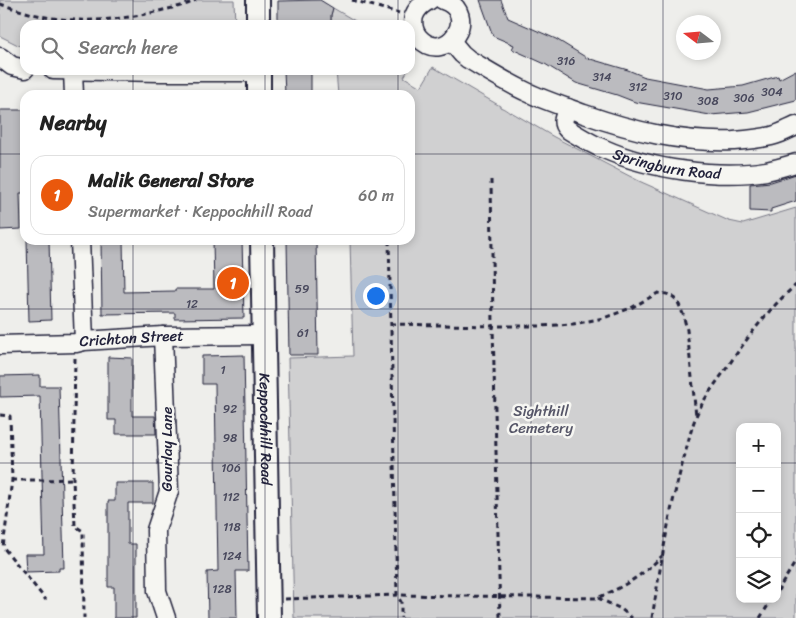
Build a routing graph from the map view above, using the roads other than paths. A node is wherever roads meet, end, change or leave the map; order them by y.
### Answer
1 (258, 0) edge
2 (430, 0) edge
3 (443, 0) edge
4 (258, 20) edge
5 (414, 20) edge
6 (415, 30) edge
7 (451, 41) junction
8 (0, 57) edge
9 (20, 68) edge
10 (73, 75) edge
11 (259, 75) edge
12 (74, 90) edge
13 (259, 90) edge
14 (568, 108) junction
15 (796, 126) edge
16 (796, 162) edge
17 (80, 245) edge
18 (262, 245) edge
19 (264, 335) junction
20 (163, 336) junction
21 (80, 342) junction
22 (0, 345) edge
23 (269, 608) edge
24 (166, 618) edge

1 - 4 street
2 - 5 street
3 - 7 street
6 - 7 street
7 - 14 street, Springburn Road
8 - 9 street
10 - 12 street
11 - 13 street
14 - 15 street, Springburn Road
14 - 16 street, Springburn Road
17 - 21 street
18 - 19 street, Keppochhill Road
19 - 20 street, Crichton Street
19 - 23 street, Keppochhill Road
20 - 21 street, Crichton Street
20 - 24 street, Gourlay Lane
21 - 22 street, Crichton Street

